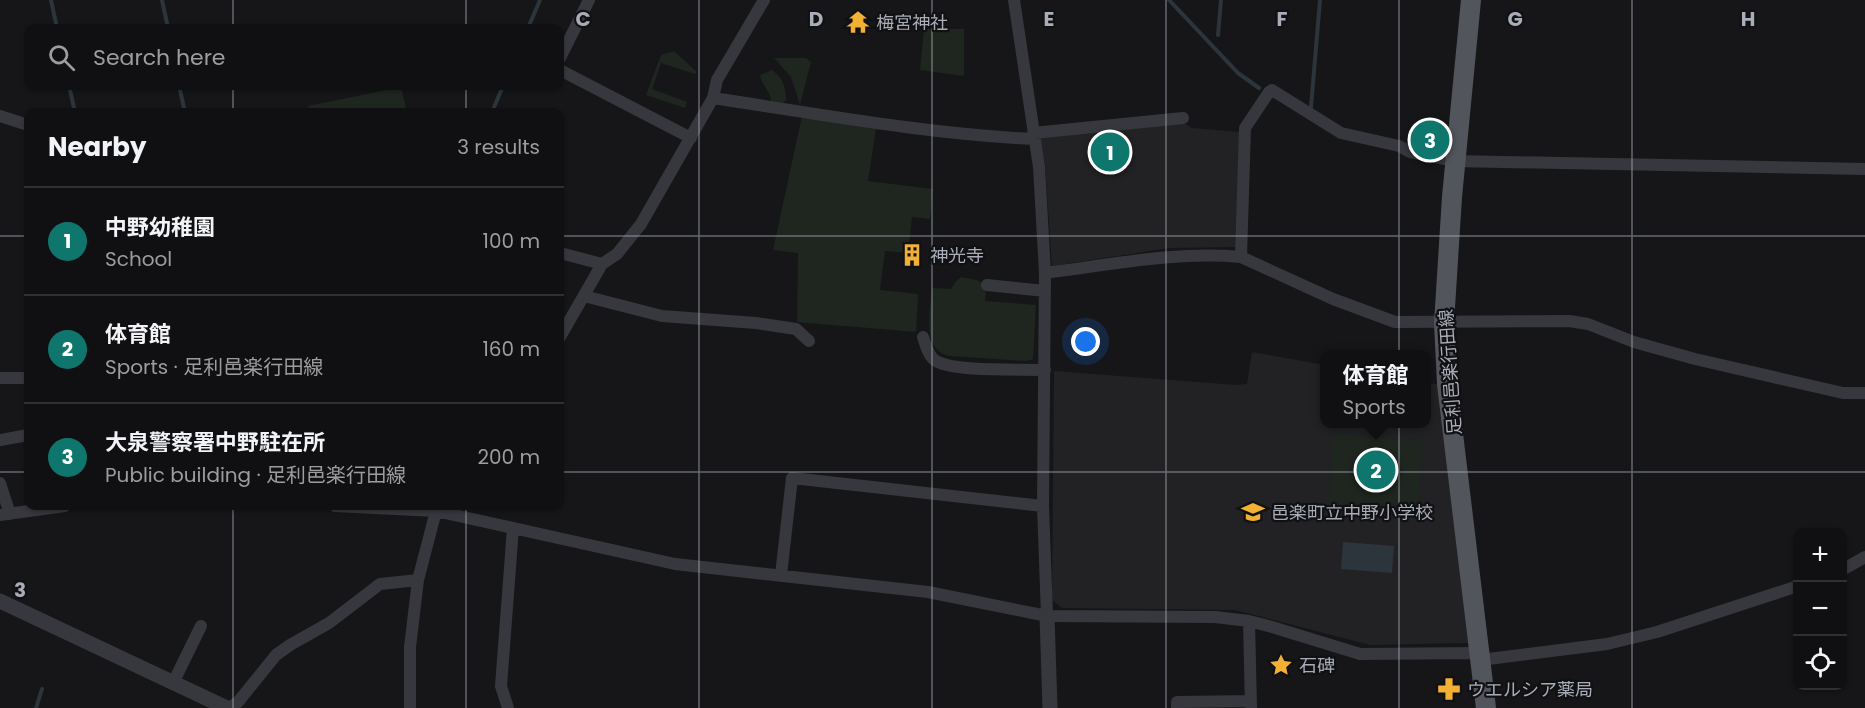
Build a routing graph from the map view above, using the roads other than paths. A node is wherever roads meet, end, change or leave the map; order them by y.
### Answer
1 (589, 0) edge
2 (764, 0) edge
3 (1014, 0) edge
4 (1471, 0) edge
5 (564, 50) edge
6 (564, 72) edge
7 (713, 98) junction
8 (0, 116) edge
9 (1183, 118) dead end
10 (24, 124) edge
11 (1034, 136) junction
12 (691, 138) junction
13 (1455, 162) junction
14 (1865, 169) edge
15 (564, 254) edge
16 (1241, 257) junction
17 (602, 264) junction
18 (1045, 273) junction
19 (987, 285) dead end
20 (1045, 291) junction
21 (584, 296) junction
22 (1444, 323) junction
23 (564, 330) edge
24 (922, 337) dead end
25 (808, 341) dead end
26 (1045, 370) junction
27 (0, 378) edge
28 (24, 378) edge
29 (1865, 393) edge
30 (24, 436) edge
31 (0, 440) edge
32 (0, 483) edge
33 (1043, 506) junction
34 (38, 510) edge
35 (443, 510) edge
36 (5, 515) edge
37 (513, 528) junction
38 (1865, 557) edge
39 (1847, 567) edge
40 (781, 575) junction
41 (418, 580) junction
42 (1793, 587) edge
43 (0, 601) edge
44 (1047, 616) junction
45 (1249, 621) junction
46 (201, 626) dead end
47 (1480, 656) junction
48 (173, 683) junction
49 (1251, 704) edge
50 (228, 708) edge
51 (410, 708) edge
52 (508, 708) edge
53 (1050, 708) edge
54 (1177, 708) edge
55 (1486, 708) edge

1 - 5 street
2 - 7 street
3 - 11 street
4 - 13 main road, 足利邑楽行田線
6 - 12 street
7 - 11 street
7 - 12 street
8 - 10 street
9 - 11 street
11 - 18 street
12 - 17 street
13 - 14 street
13 - 16 street
13 - 22 main road, 足利邑楽行田線
15 - 17 street
16 - 18 street
16 - 22 street
17 - 21 street
18 - 20 street
19 - 20 street
20 - 26 street
21 - 23 street
21 - 25 street
22 - 29 street
22 - 47 main road, 足利邑楽行田線
24 - 26 street
26 - 33 street
27 - 28 street
30 - 31 street
32 - 36 street
33 - 40 street
33 - 44 street
34 - 36 street
35 - 37 street
35 - 41 street
37 - 40 street
37 - 52 street
38 - 39 street
40 - 44 street
41 - 50 street
41 - 51 street
42 - 47 street
43 - 48 street
44 - 45 street
44 - 53 street
45 - 47 street
45 - 49 street
46 - 48 street
47 - 55 main road, 足利邑楽行田線
48 - 50 street
49 - 54 street

